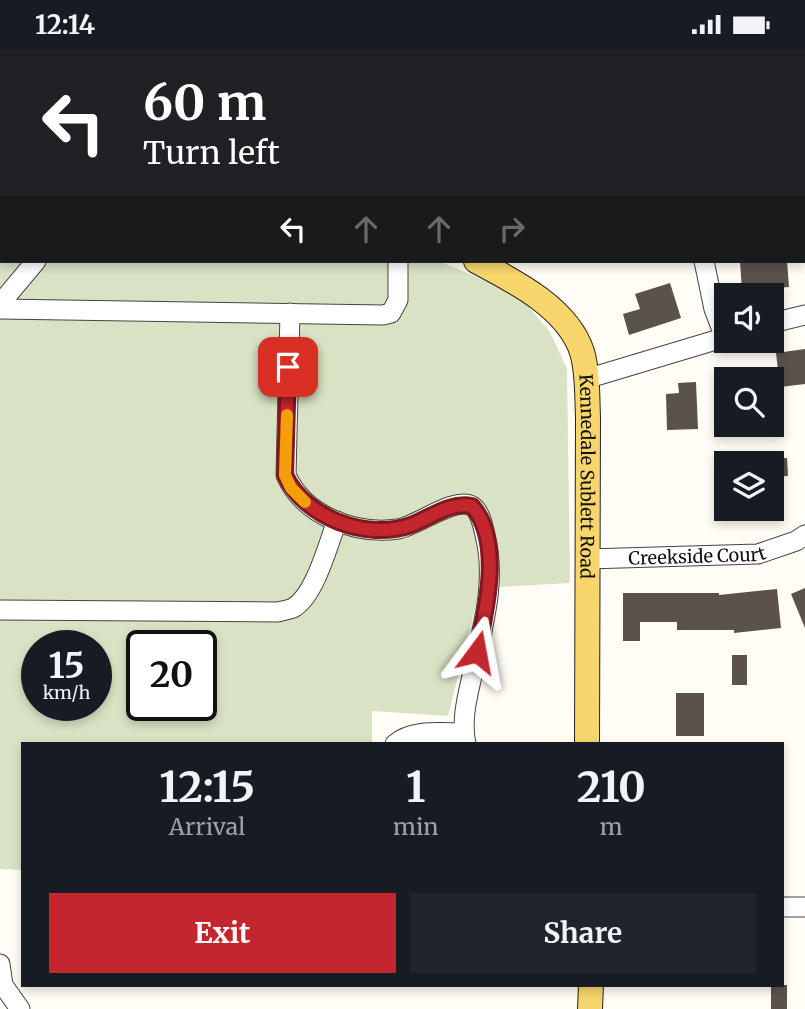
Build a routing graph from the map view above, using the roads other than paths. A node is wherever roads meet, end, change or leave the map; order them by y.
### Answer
1 (34, 263) edge
2 (398, 263) edge
3 (480, 263) edge
4 (704, 263) edge
5 (0, 307) edge
6 (714, 309) edge
7 (289, 313) junction
8 (805, 315) edge
9 (784, 320) edge
10 (714, 342) edge
11 (586, 379) junction
12 (337, 521) junction
13 (805, 535) edge
14 (587, 559) junction
15 (0, 610) edge
16 (465, 739) edge
17 (398, 742) edge
18 (587, 742) edge
19 (784, 907) edge
20 (805, 907) edge
21 (0, 964) edge
22 (591, 987) edge
23 (20, 1009) edge
24 (590, 1009) edge

1 - 5 street
2 - 7 street
3 - 11 main road, Kennedale Sublett Road
4 - 6 street
5 - 7 street
7 - 12 street
8 - 9 street
10 - 11 street
11 - 14 main road, Kennedale Sublett Road
12 - 15 street
12 - 16 street
13 - 14 street, Creekside Court
14 - 18 main road, Kennedale Sublett Road
16 - 17 street
19 - 20 street
21 - 23 street
22 - 24 main road

